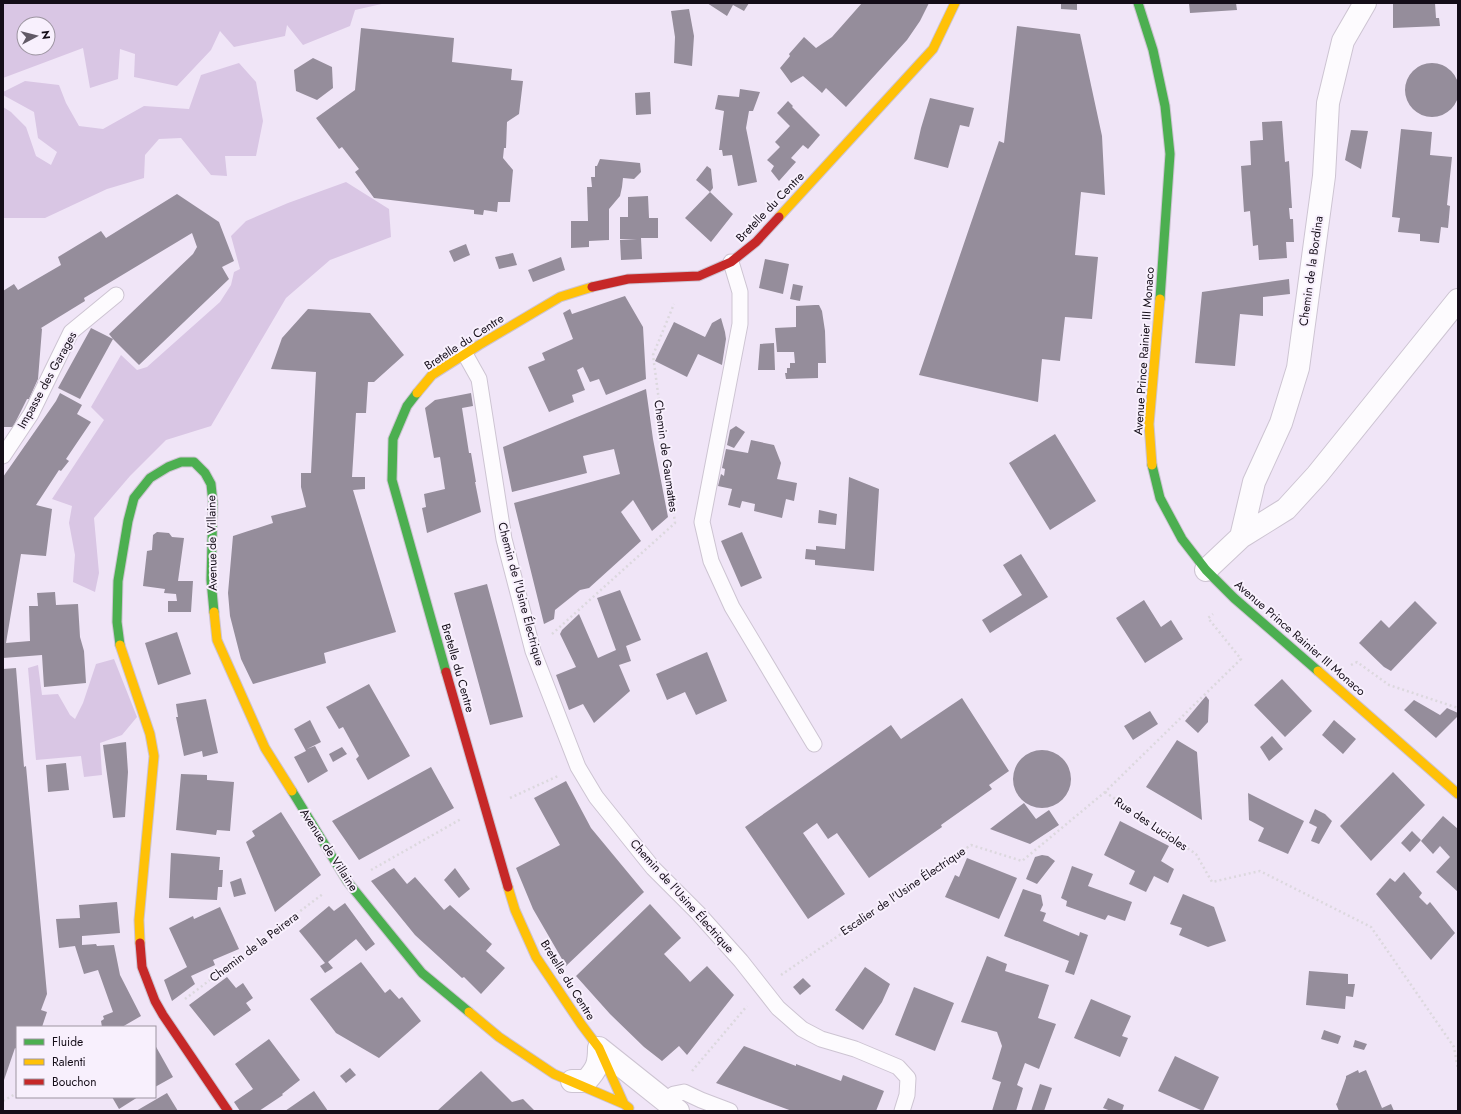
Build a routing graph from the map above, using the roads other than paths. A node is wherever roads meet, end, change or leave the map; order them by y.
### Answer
1 (956, 3) edge
2 (1138, 3) edge
3 (1365, 3) edge
4 (731, 262) junction
5 (116, 295) dead end
6 (1458, 300) edge
7 (466, 354) junction
8 (3, 456) edge
9 (1241, 538) junction
10 (1206, 570) junction
11 (814, 744) dead end
12 (1458, 794) edge
13 (599, 1048) junction
14 (572, 1081) junction
15 (624, 1104) junction
16 (671, 1106) edge
17 (228, 1111) edge
18 (632, 1111) edge
19 (730, 1111) edge
20 (902, 1111) edge

1 - 4 street, Bretelle du Centre
2 - 10 street, Avenue Prince Rainier III Monaco
3 - 9 street, Chemin de la Bordina
4 - 7 street, Bretelle du Centre
4 - 11 lane
5 - 8 lane, Impasse des Garages
6 - 9 street
7 - 13 street, Bretelle du Centre
7 - 20 lane, Chemin de l'Usine Électrique
9 - 10 street
10 - 12 street, Avenue Prince Rainier III Monaco
13 - 14 street
13 - 15 street, Avenue de Villaine
13 - 16 street
14 - 15 street, Avenue de Villaine
14 - 17 street, Avenue de Villaine
15 - 18 street, Avenue de Villaine
16 - 19 lane

